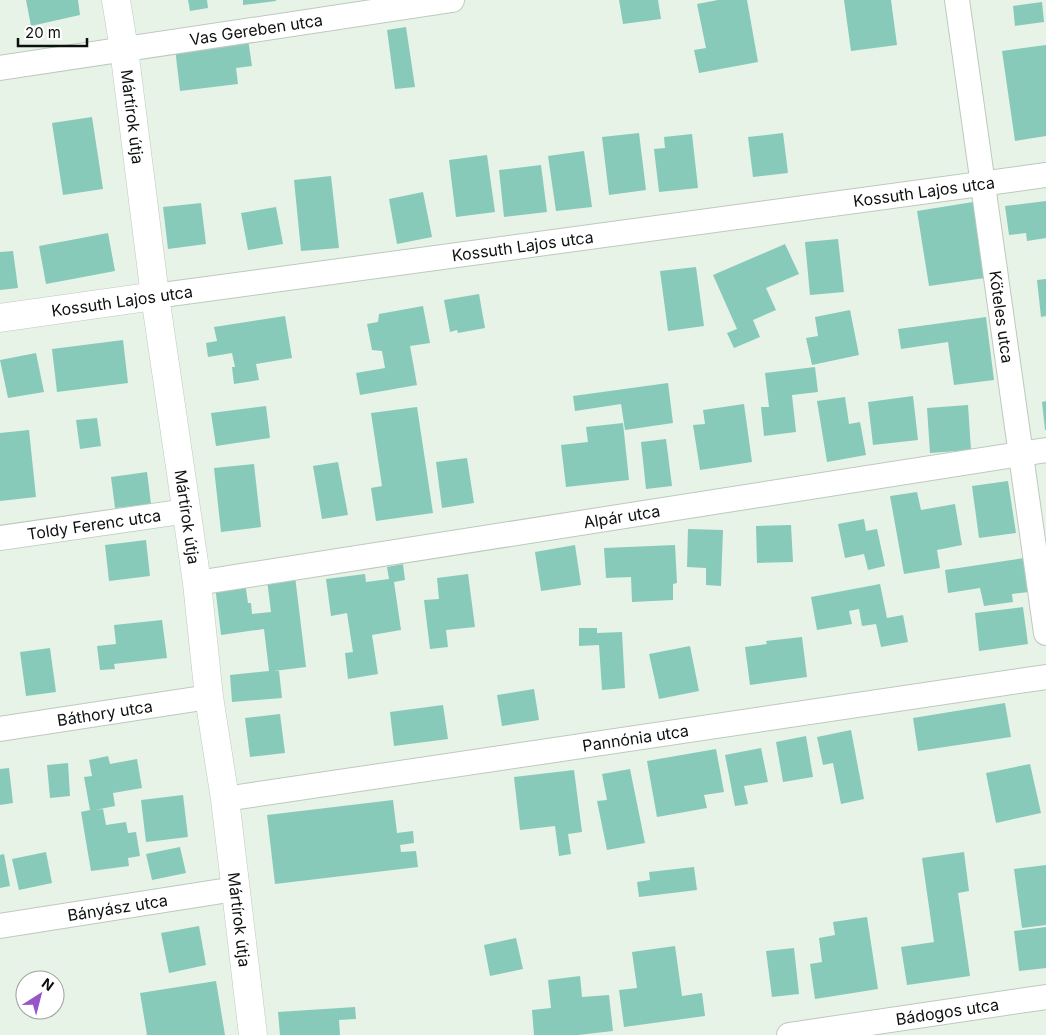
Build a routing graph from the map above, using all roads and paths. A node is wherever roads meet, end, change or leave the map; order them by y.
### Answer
1 (116, 0) edge
2 (452, 0) edge
3 (956, 0) edge
4 (124, 49) junction
5 (0, 68) edge
6 (1046, 175) edge
7 (983, 184) junction
8 (155, 296) junction
9 (0, 318) edge
10 (1046, 450) edge
11 (1021, 453) junction
12 (187, 511) junction
13 (0, 538) edge
14 (197, 583) junction
15 (1046, 633) edge
16 (1046, 678) edge
17 (210, 698) junction
18 (0, 729) edge
19 (225, 799) junction
20 (235, 889) junction
21 (0, 926) edge
22 (1046, 997) edge
23 (253, 1035) edge
24 (789, 1035) edge

1 - 4 street, Mártírok útja
2 - 4 street, Vas Gereben utca
3 - 7 street, Köteles utca
4 - 5 street, Vas Gereben utca
4 - 8 street, Mártírok útja
6 - 7 street, Kossuth Lajos utca
7 - 8 street, Kossuth Lajos utca
7 - 11 street, Köteles utca
8 - 9 street, Kossuth Lajos utca
8 - 12 street, Mártírok útja
10 - 11 street, Alpár utca
11 - 14 street, Alpár utca
11 - 15 street, Köteles utca
12 - 13 street, Toldy Ferenc utca
12 - 14 street, Mártírok útja
14 - 17 street, Mártírok útja
16 - 19 street, Pannónia utca
17 - 18 street, Báthory utca
17 - 19 street, Mártírok útja
19 - 20 street, Mártírok útja
20 - 21 street, Bányász utca
20 - 23 street, Mártírok útja
22 - 24 street, Bádogos utca

